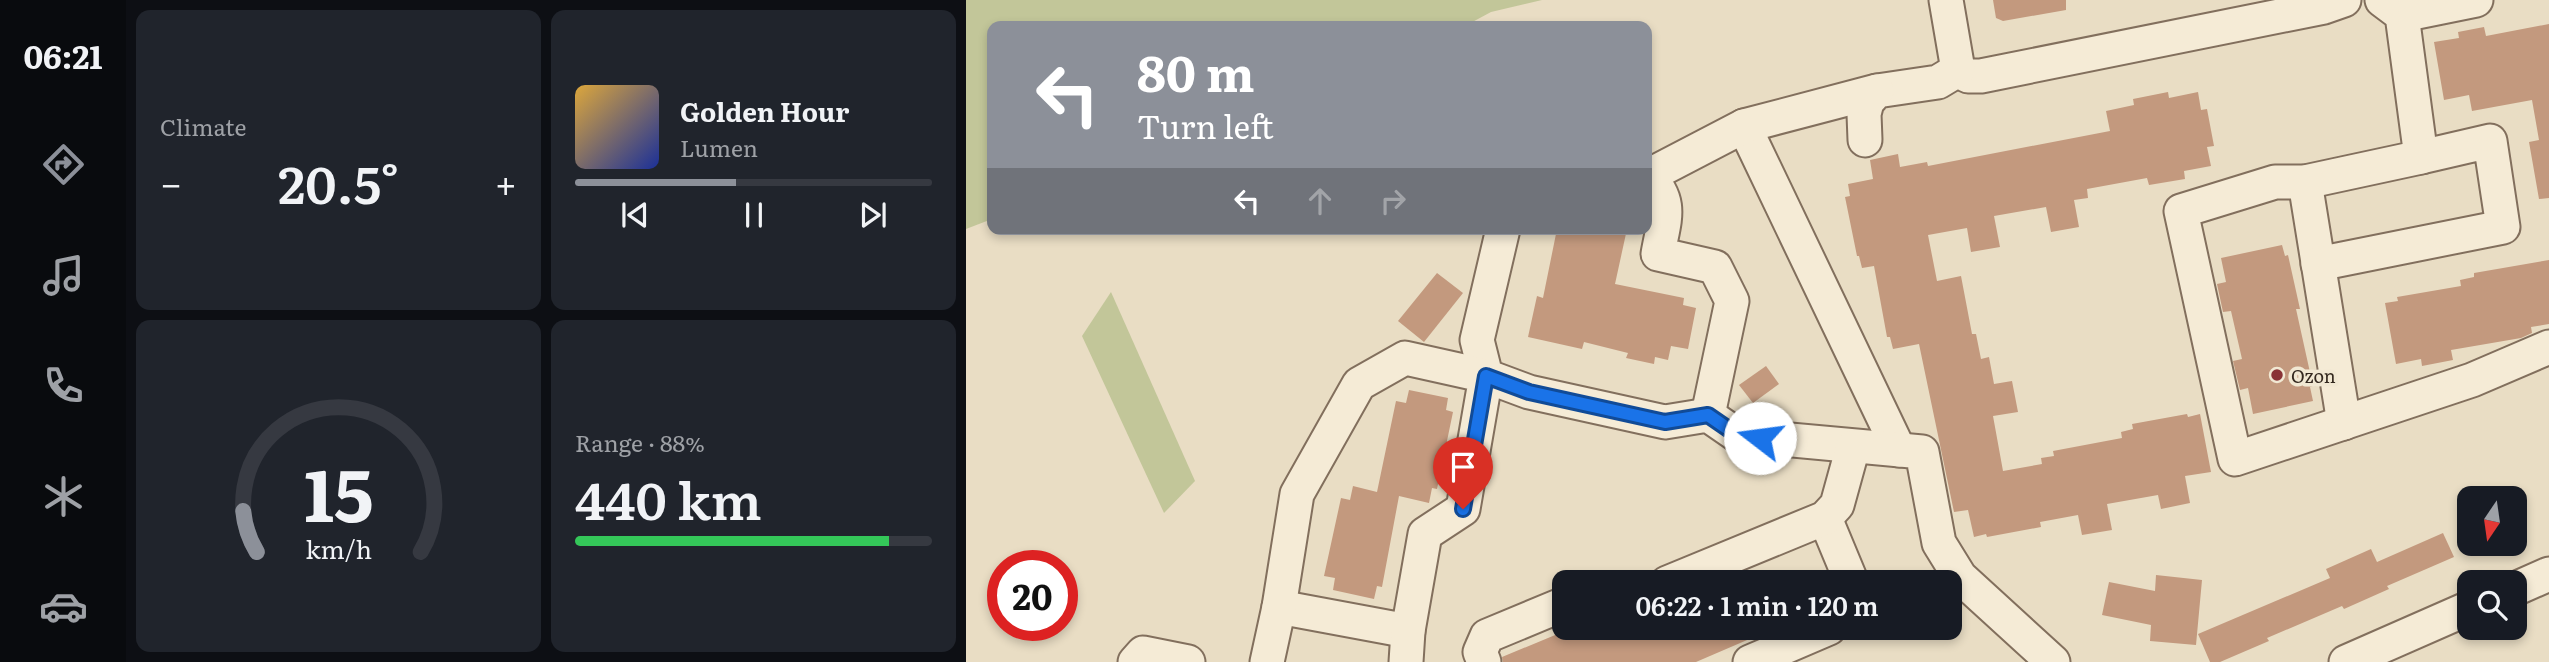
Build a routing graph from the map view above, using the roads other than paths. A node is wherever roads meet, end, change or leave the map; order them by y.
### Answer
1 (1946, 0) edge
2 (2344, 0) edge
3 (2476, 0) edge
4 (2392, 8) edge
5 (1958, 70) junction
6 (1877, 91) junction
7 (1744, 126) junction
8 (1866, 140) dead end
9 (2421, 156) junction
10 (1652, 173) edge
11 (1652, 181) edge
12 (2305, 183) junction
13 (1502, 235) edge
14 (2318, 264) junction
15 (2549, 347) edge
16 (1486, 376) junction
17 (1708, 415) junction
18 (2344, 423) junction
19 (1853, 447) junction
20 (1899, 450) junction
21 (1825, 518) junction
22 (1699, 570) edge
23 (1847, 570) edge
24 (2549, 574) edge
25 (2527, 584) edge
26 (1279, 607) junction
27 (1552, 609) edge
28 (2457, 613) edge
29 (1801, 640) edge
30 (1407, 647) edge
31 (1135, 662) edge
32 (1188, 662) edge
33 (1267, 662) edge
34 (1484, 662) edge
35 (1750, 662) edge
36 (2053, 662) edge
37 (2346, 662) edge

1 - 5 street
2 - 5 street
3 - 4 street
4 - 9 street
5 - 6 street
6 - 7 street
6 - 8 street
7 - 10 street
7 - 20 street
9 - 12 street
9 - 14 street
11 - 17 street
12 - 14 street
12 - 18 street
13 - 16 street
14 - 18 street
15 - 18 street
16 - 17 street
16 - 26 street
16 - 30 street
17 - 19 street
19 - 20 street
19 - 21 street
20 - 36 street
21 - 22 street
21 - 23 street
24 - 25 street
26 - 30 street
26 - 33 street
27 - 34 street
28 - 37 street
29 - 35 street
31 - 32 street

